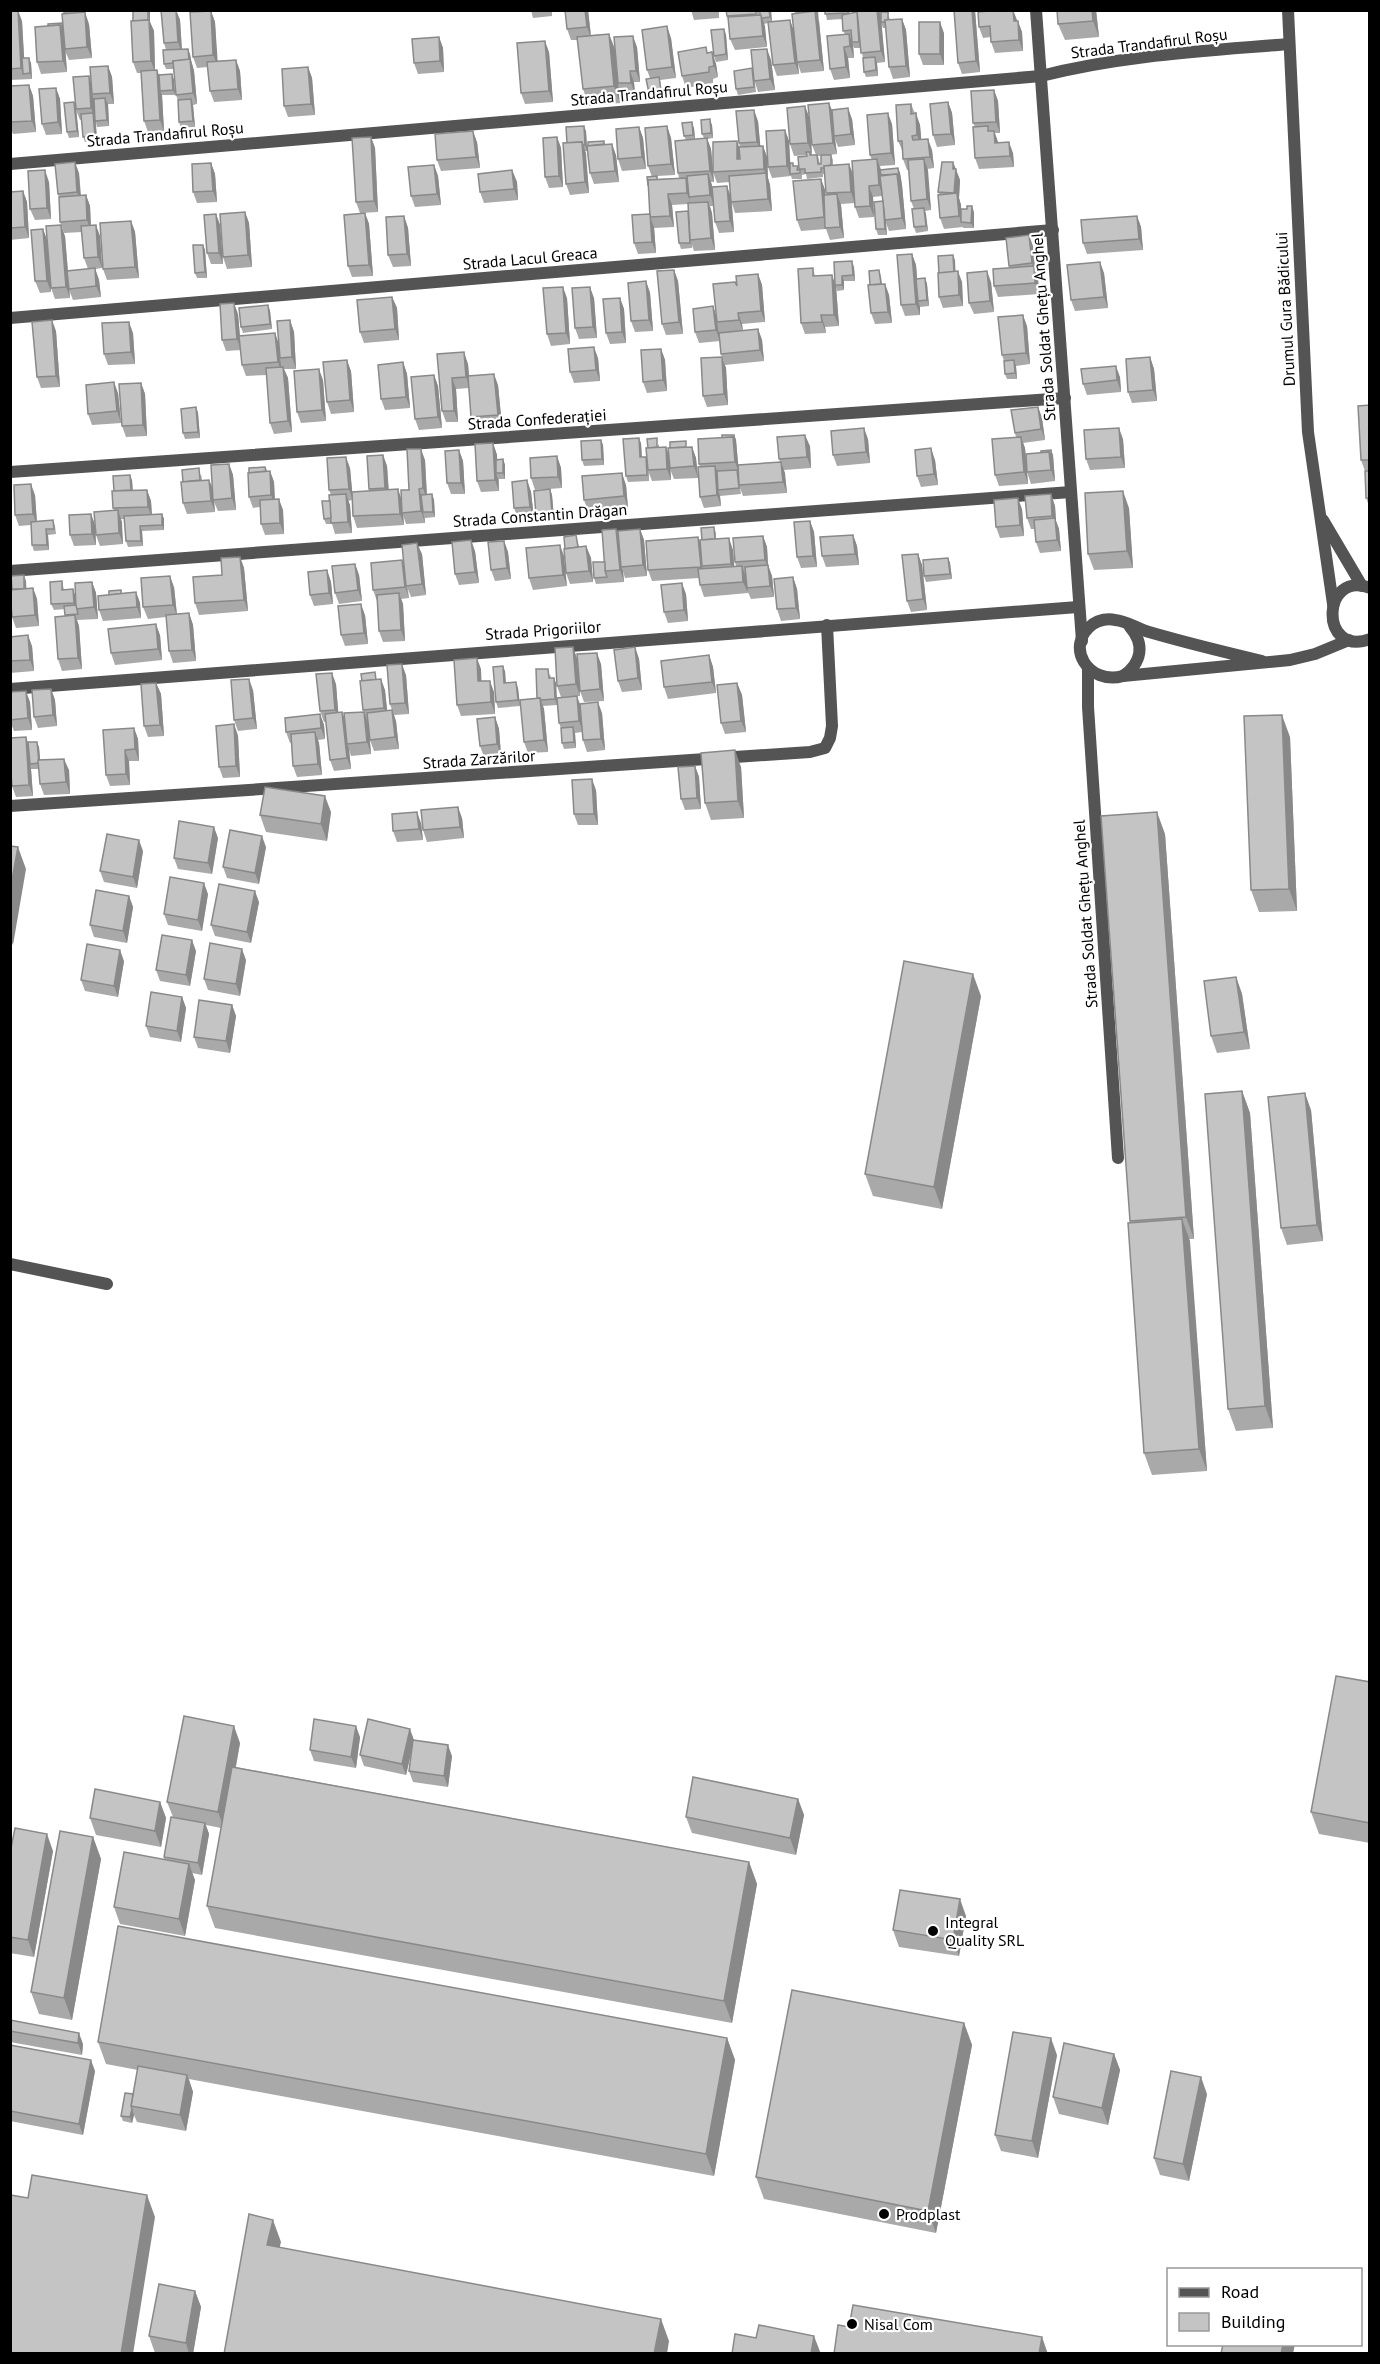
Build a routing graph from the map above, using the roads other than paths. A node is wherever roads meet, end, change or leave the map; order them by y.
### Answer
1 (1036, 10) edge
2 (1288, 10) edge
3 (1289, 44) junction
4 (1041, 76) junction
5 (10, 164) edge
6 (1053, 230) junction
7 (10, 318) edge
8 (1065, 398) junction
9 (10, 472) edge
10 (1071, 492) junction
11 (1319, 514) junction
12 (10, 571) edge
13 (1366, 587) edge
14 (1333, 604) junction
15 (1078, 607) junction
16 (1102, 620) junction
17 (1333, 623) junction
18 (827, 624) junction
19 (1131, 627) junction
20 (1370, 639) edge
21 (1349, 640) junction
22 (1082, 641) junction
23 (1324, 650) junction
24 (1262, 662) junction
25 (1088, 668) junction
26 (1124, 676) junction
27 (10, 689) edge
28 (10, 807) edge
29 (1118, 1158) dead end
30 (10, 1264) edge
31 (107, 1284) dead end

1 - 4 street, Strada Soldat Ghețu Anghel
2 - 3 street, Drumul Gura Bădicului
3 - 4 street, Strada Trandafirul Roșu
3 - 11 street, Drumul Gura Bădicului
4 - 5 street, Strada Trandafirul Roșu
4 - 6 street, Strada Soldat Ghețu Anghel
6 - 7 street, Strada Lacul Greaca
6 - 8 street, Strada Soldat Ghețu Anghel
8 - 9 street, Strada Confederației
8 - 10 street, Strada Soldat Ghețu Anghel
10 - 12 street, Strada Constantin Drăgan
10 - 15 street, Strada Soldat Ghețu Anghel
11 - 13 street
11 - 14 street, Drumul Gura Bădicului
13 - 14 street
14 - 17 street, Drumul Gura Bădicului
15 - 16 street
15 - 18 street, Strada Prigoriilor
15 - 22 street, Strada Soldat Ghețu Anghel
16 - 19 street
16 - 22 street
17 - 21 street
17 - 23 street
18 - 27 street, Strada Prigoriilor
18 - 28 street, Strada Zarzărilor
19 - 24 street
19 - 26 street
20 - 21 street
21 - 23 street
22 - 25 street
23 - 24 street
24 - 26 street
25 - 26 street
25 - 29 street, Strada Soldat Ghețu Anghel
30 - 31 street

